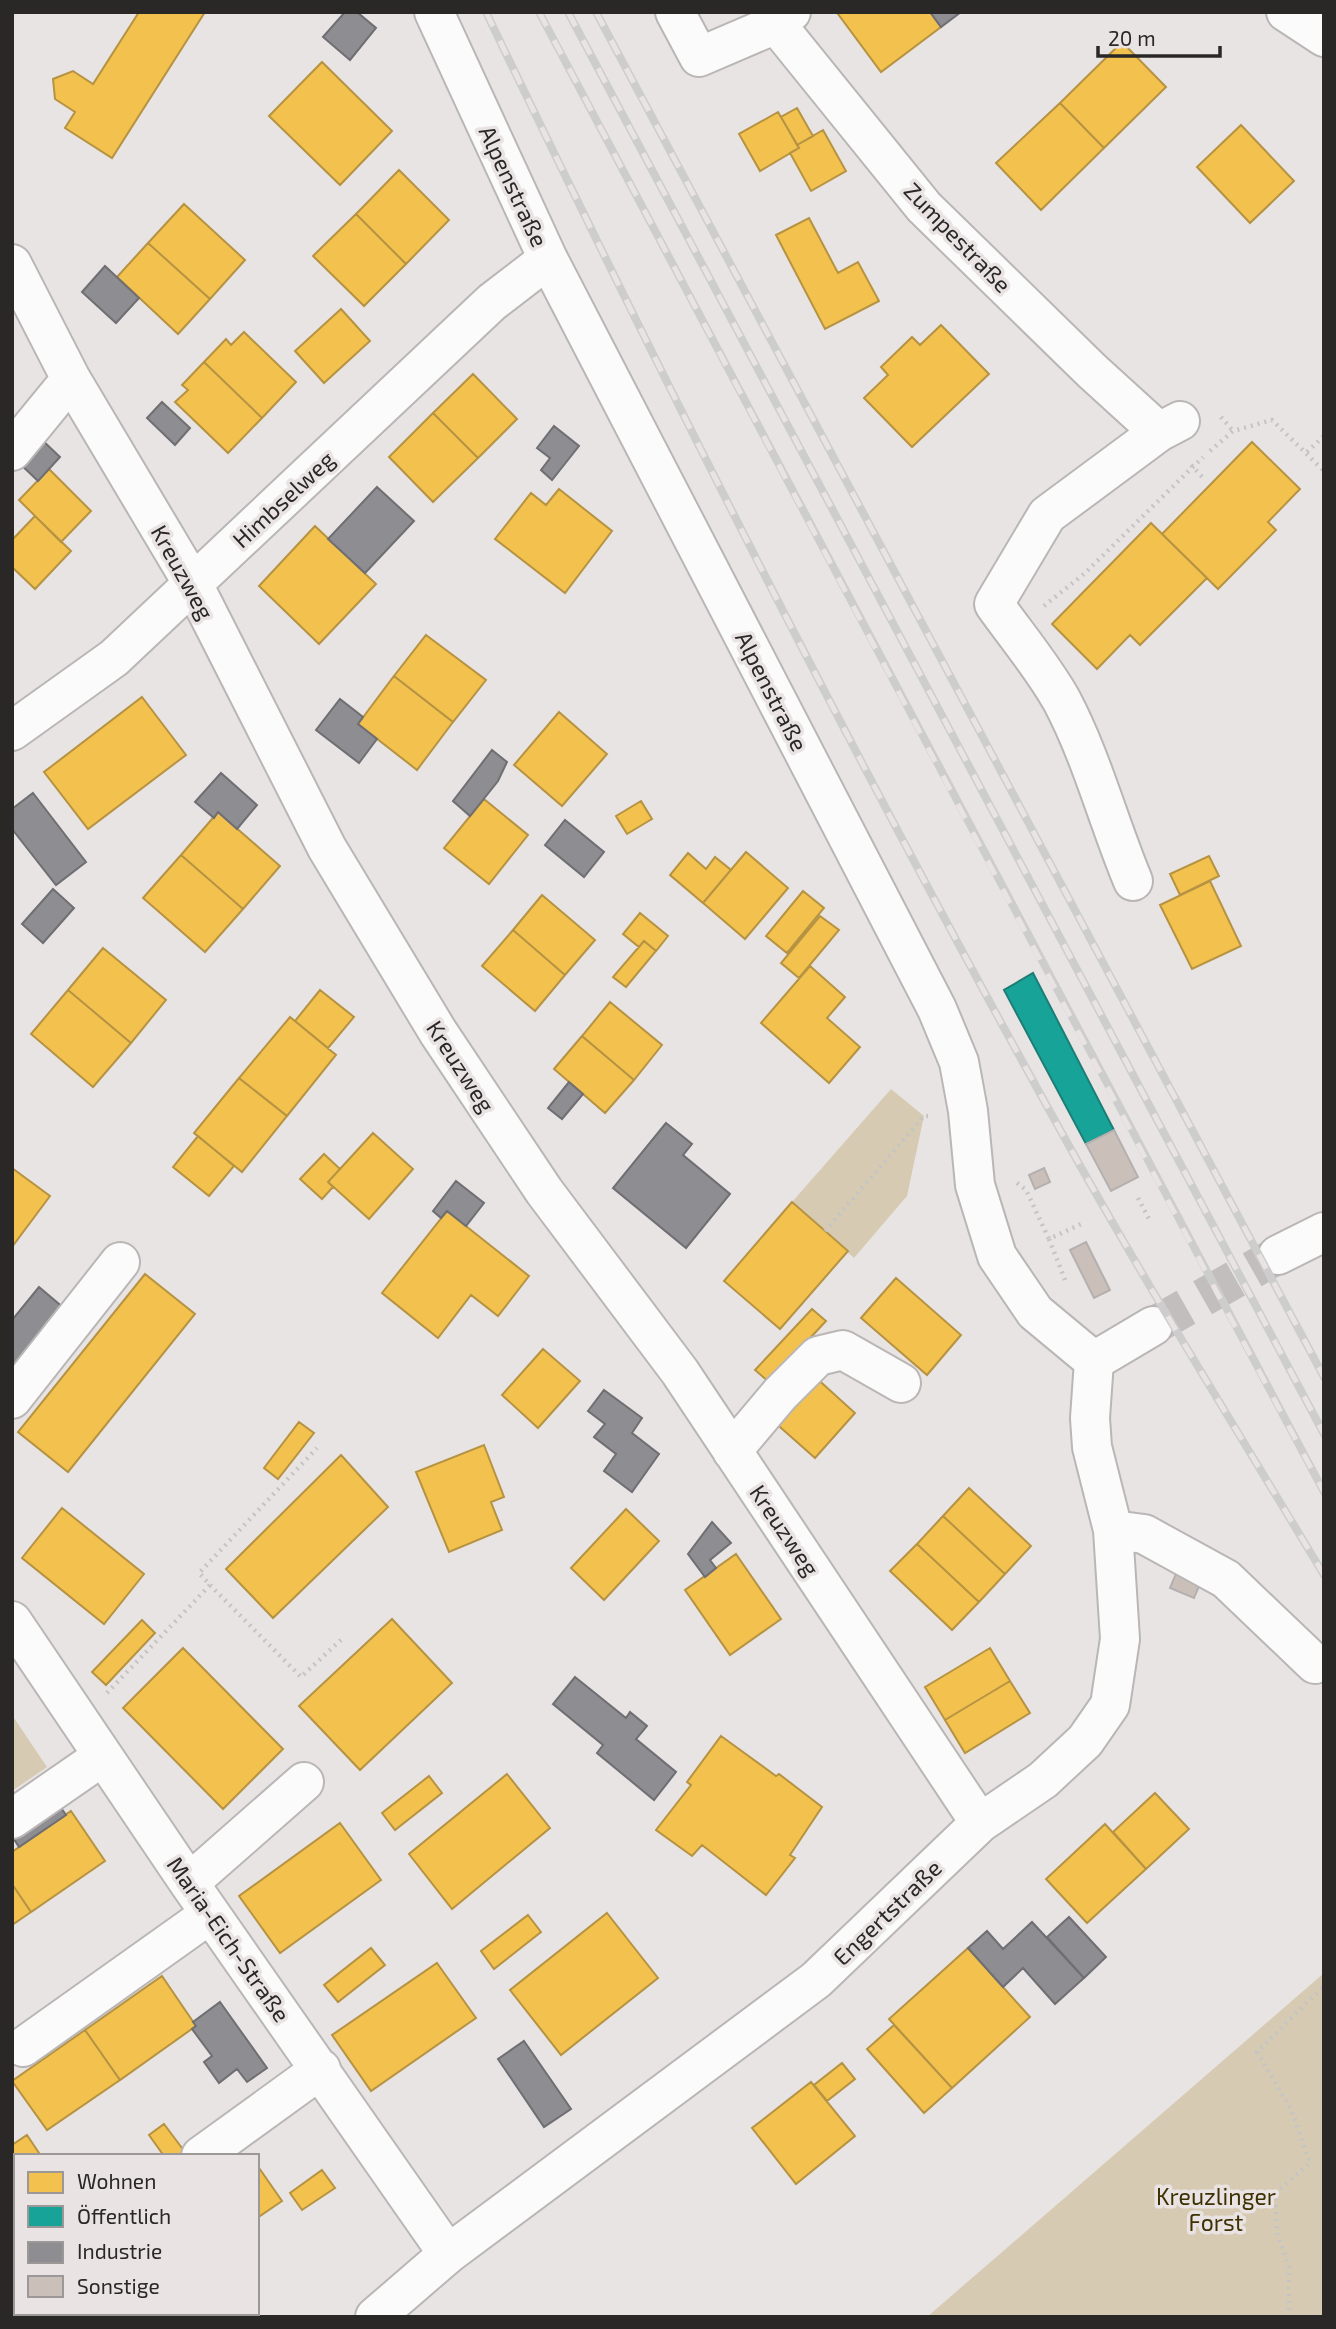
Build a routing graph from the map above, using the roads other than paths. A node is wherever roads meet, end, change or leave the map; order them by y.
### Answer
1 (434, 12) edge
2 (675, 12) edge
3 (1286, 12) edge
4 (783, 18) edge
5 (1324, 37) edge
6 (548, 259) junction
7 (12, 264) edge
8 (71, 379) junction
9 (12, 451) edge
10 (192, 584) junction
11 (12, 731) edge
12 (1133, 881) dead end
13 (1324, 1232) edge
14 (1278, 1255) tunnel mouth
15 (120, 1262) dead end
16 (1153, 1326) tunnel mouth
17 (1094, 1361) junction
18 (901, 1383) dead end
19 (12, 1399) edge
20 (732, 1451) junction
21 (1113, 1530) junction
22 (12, 1621) edge
23 (1315, 1664) dead end
24 (103, 1756) junction
25 (304, 1782) dead end
26 (12, 1819) edge
27 (980, 1823) junction
28 (200, 1899) junction
29 (23, 2047) dead end
30 (321, 2069) junction
31 (204, 2154) edge
32 (449, 2254) junction
33 (375, 2317) edge

1 - 6 street, Alpenstraße
2 - 4 street, Zumpestraße
3 - 5 street
4 - 12 street, Zumpestraße
6 - 10 street, Himbselweg
6 - 17 street, Alpenstraße
7 - 8 street, Kreuzweg
8 - 9 street
8 - 10 street, Kreuzweg
10 - 11 street, Himbselweg
10 - 20 street, Kreuzweg
13 - 14 street
15 - 19 street
16 - 17 street
17 - 21 street, Engertstraße
18 - 20 street
20 - 27 street, Kreuzweg
21 - 23 street
21 - 27 street, Engertstraße
22 - 24 street, Maria-Eich-Straße
24 - 26 street
24 - 28 street, Maria-Eich-Straße
25 - 28 street
27 - 32 street, Engertstraße
28 - 29 street
28 - 30 street, Maria-Eich-Straße
30 - 31 street
30 - 32 street, Maria-Eich-Straße
32 - 33 street, Engertstraße

